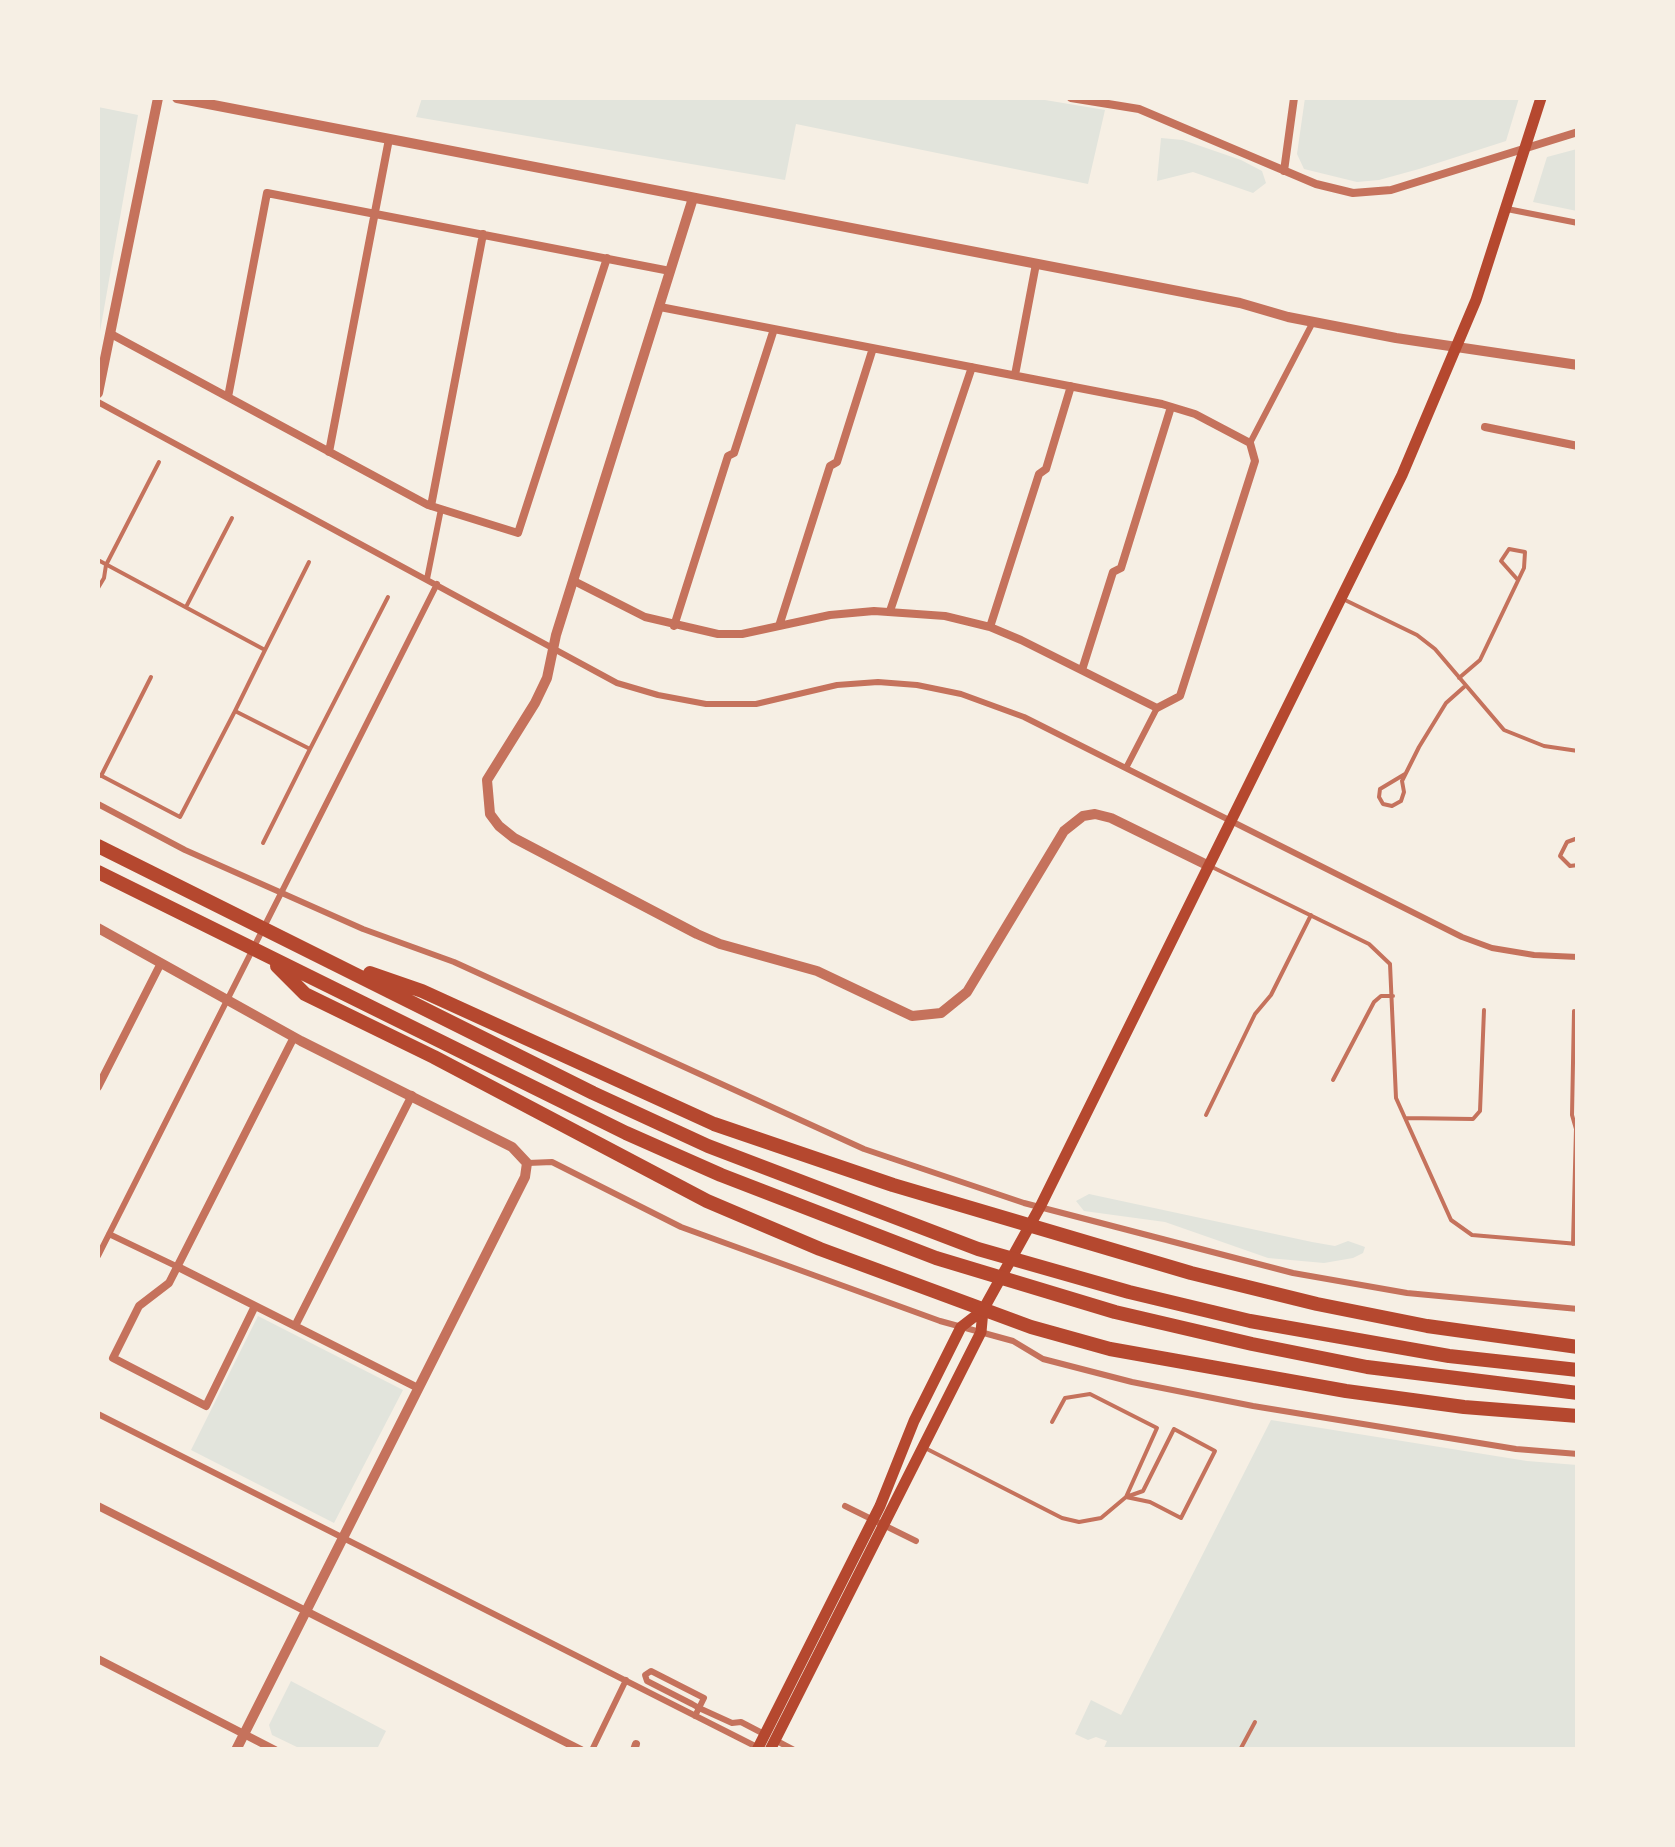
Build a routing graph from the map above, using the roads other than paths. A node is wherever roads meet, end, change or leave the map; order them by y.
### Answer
1 (158, 98) edge
2 (176, 98) edge
3 (1071, 98) edge
4 (1140, 98) edge
5 (1294, 98) edge
6 (1541, 98) edge
7 (1138, 109) junction
8 (1578, 132) edge
9 (389, 139) junction
10 (1526, 148) junction
11 (1284, 171) junction
12 (693, 198) junction
13 (1507, 208) junction
14 (375, 214) junction
15 (1578, 223) edge
16 (483, 234) junction
17 (606, 258) junction
18 (1036, 264) junction
19 (670, 271) junction
20 (660, 307) junction
21 (1313, 322) junction
22 (774, 329) junction
23 (111, 334) junction
24 (1458, 346) junction
25 (873, 348) junction
26 (1578, 365) edge
27 (972, 367) junction
28 (1015, 375) junction
29 (1072, 386) junction
30 (98, 392) edge
31 (228, 397) junction
32 (98, 402) edge
33 (1171, 407) junction
34 (1485, 427) dead end
35 (1250, 442) junction
36 (1578, 446) edge
37 (329, 452) junction
38 (159, 462) dead end
39 (431, 506) junction
40 (441, 509) junction
41 (232, 518) dead end
42 (98, 560) edge
43 (310, 562) dead end
44 (106, 564) junction
45 (427, 579) junction
46 (1517, 579) junction
47 (574, 581) junction
48 (436, 584) junction
49 (98, 588) edge
50 (388, 597) dead end
51 (1341, 598) junction
52 (186, 607) junction
53 (890, 611) junction
54 (674, 626) junction
55 (779, 627) junction
56 (990, 627) junction
57 (265, 650) junction
58 (1082, 670) junction
59 (150, 677) dead end
60 (1459, 678) junction
61 (1465, 686) junction
62 (1157, 708) junction
63 (235, 711) junction
64 (310, 749) junction
65 (1578, 751) edge
66 (1126, 768) junction
67 (1405, 774) junction
68 (99, 775) edge
69 (98, 804) edge
70 (1578, 838) edge
71 (263, 844) dead end
72 (98, 846) edge
73 (1208, 865) junction
74 (1578, 865) edge
75 (98, 872) edge
76 (282, 892) junction
77 (1310, 916) junction
78 (98, 928) edge
79 (264, 954) junction
80 (316, 954) junction
81 (1578, 956) edge
82 (161, 963) junction
83 (1393, 996) junction
84 (228, 1000) junction
85 (1484, 1010) dead end
86 (1574, 1011) dead end
87 (294, 1038) junction
88 (1334, 1080) dead end
89 (98, 1087) edge
90 (412, 1096) junction
91 (1206, 1115) dead end
92 (1405, 1118) junction
93 (526, 1163) junction
94 (1040, 1207) junction
95 (1028, 1224) junction
96 (109, 1234) junction
97 (1575, 1244) edge
98 (98, 1256) edge
99 (178, 1267) junction
100 (255, 1306) junction
101 (1578, 1309) edge
102 (983, 1310) junction
103 (294, 1326) junction
104 (961, 1327) junction
105 (981, 1332) junction
106 (1578, 1347) edge
107 (1578, 1370) edge
108 (418, 1388) junction
109 (1578, 1392) edge
110 (98, 1414) edge
111 (1578, 1416) edge
112 (1052, 1422) dead end
113 (923, 1447) junction
114 (1578, 1454) edge
115 (1126, 1497) junction
116 (98, 1506) edge
117 (845, 1506) dead end
118 (343, 1538) junction
119 (916, 1541) dead end
120 (306, 1612) junction
121 (98, 1659) edge
122 (626, 1681) junction
123 (697, 1712) junction
124 (1254, 1722) dead end
125 (244, 1734) junction
126 (762, 1749) edge
127 (236, 1750) edge
128 (275, 1750) edge
129 (581, 1750) edge
130 (592, 1750) edge
131 (794, 1750) edge
132 (1240, 1750) edge

1 - 23 street
2 - 9 street
3 - 7 street
4 - 7 street
5 - 11 street
6 - 10 main road
7 - 11 street
8 - 10 street
9 - 12 street
9 - 14 street
10 - 11 street
10 - 13 main road
12 - 18 street
12 - 19 street
13 - 15 street
13 - 24 main road
14 - 16 street
14 - 31 street
14 - 37 street
16 - 17 street
16 - 39 street
17 - 19 street
17 - 40 street
18 - 21 street
18 - 28 street
19 - 20 street
20 - 22 street
20 - 47 street
21 - 24 street
21 - 35 street
22 - 25 street
22 - 54 street
23 - 30 street
23 - 31 street
24 - 26 street
24 - 51 main road
25 - 27 street
25 - 55 street
27 - 28 street
27 - 53 street
28 - 29 street
29 - 33 street
29 - 56 street
31 - 37 street
32 - 45 street
33 - 35 street
33 - 58 street
34 - 36 street
35 - 62 street
37 - 39 street
38 - 44 lane
39 - 40 street
40 - 45 street
41 - 52 lane
42 - 44 lane
43 - 57 lane
44 - 49 lane
44 - 52 lane
45 - 48 street
46 - 46 lane
46 - 60 lane
47 - 54 street
47 - 73 street
48 - 66 street
48 - 76 street
50 - 64 lane
51 - 60 lane
51 - 73 main road
52 - 57 lane
53 - 55 street
53 - 56 street
54 - 55 street
56 - 58 street
57 - 63 lane
58 - 62 street
59 - 68 lane
60 - 61 lane
61 - 65 lane
61 - 67 lane
62 - 66 street
63 - 64 lane
63 - 68 lane
64 - 71 lane
66 - 81 street
67 - 67 lane
69 - 76 street
70 - 74 lane
72 - 80 highway
73 - 77 lane
73 - 94 main road
75 - 79 highway
76 - 84 street
76 - 94 street
77 - 83 lane
77 - 91 lane
78 - 82 street
79 - 102 highway
79 - 109 highway
80 - 95 highway
80 - 107 highway
82 - 84 street
82 - 89 street
83 - 88 lane
83 - 92 lane
84 - 87 street
84 - 96 street
85 - 92 lane
86 - 97 lane
87 - 90 street
87 - 99 street
90 - 93 street
90 - 103 street
92 - 97 lane
93 - 104 street
93 - 108 street
94 - 95 main road
94 - 101 street
95 - 102 main road
95 - 106 highway
96 - 98 street
96 - 99 street
99 - 100 street
99 - 100 street
100 - 103 street
102 - 104 main road
102 - 105 main road
102 - 111 highway
103 - 108 street
104 - 105 street
104 - 126 main road
105 - 113 main road
105 - 114 street
108 - 118 street
110 - 118 street
112 - 115 lane
113 - 115 lane
113 - 126 main road
115 - 115 lane
116 - 120 street
117 - 119 street
118 - 120 street
118 - 122 street
120 - 125 street
120 - 129 street
121 - 125 street
122 - 123 street
122 - 130 street
123 - 126 street
123 - 131 street
124 - 132 lane
125 - 127 street
125 - 128 street

